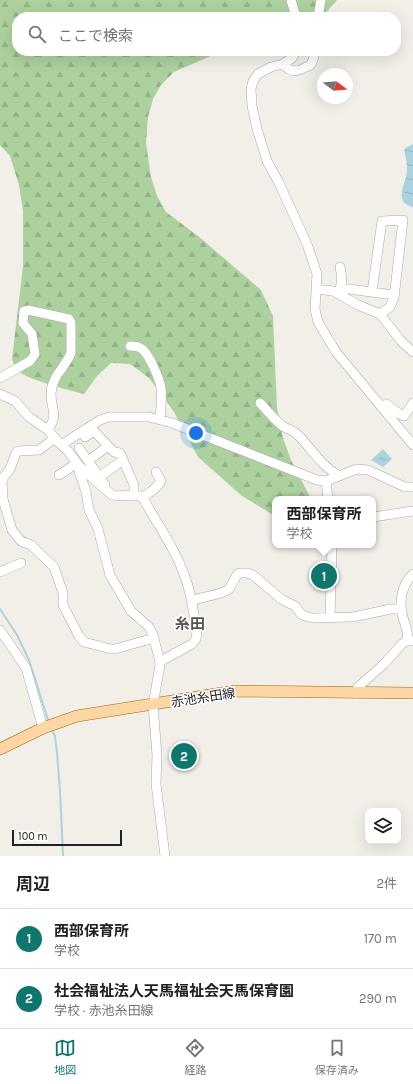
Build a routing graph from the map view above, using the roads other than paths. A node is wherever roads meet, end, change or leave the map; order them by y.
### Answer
1 (291, 0) edge
2 (321, 0) edge
3 (295, 12) edge
4 (319, 12) edge
5 (293, 56) edge
6 (314, 56) edge
7 (283, 64) junction
8 (340, 267) dead end
9 (316, 289) junction
10 (339, 291) junction
11 (372, 292) junction
12 (394, 295) junction
13 (380, 314) junction
14 (130, 346) dead end
15 (413, 352) edge
16 (0, 378) edge
17 (0, 394) edge
18 (413, 402) edge
19 (260, 403) dead end
20 (382, 408) junction
21 (160, 419) junction
22 (48, 430) junction
23 (60, 444) junction
24 (413, 445) edge
25 (108, 446) junction
26 (79, 448) dead end
27 (123, 460) junction
28 (88, 461) junction
29 (78, 465) junction
30 (156, 472) dead end
31 (59, 474) dead end
32 (339, 476) junction
33 (100, 477) junction
34 (326, 481) junction
35 (413, 487) edge
36 (107, 491) junction
37 (1, 494) edge
38 (138, 496) junction
39 (328, 496) edge
40 (413, 511) edge
41 (376, 517) edge
42 (332, 548) edge
43 (21, 563) dead end
44 (0, 572) edge
45 (413, 574) edge
46 (192, 601) junction
47 (401, 609) junction
48 (330, 618) junction
49 (0, 630) edge
50 (154, 638) junction
51 (411, 641) edge
52 (159, 660) junction
53 (356, 693) junction
54 (413, 693) edge
55 (153, 705) junction
56 (43, 728) junction
57 (0, 749) edge
58 (164, 856) edge

1 - 3 street
2 - 4 street
5 - 7 street
6 - 7 street
7 - 9 street
8 - 10 street
9 - 10 street
9 - 20 street
10 - 11 street
10 - 13 street
11 - 12 street
11 - 12 street
12 - 13 street
13 - 15 street
14 - 21 street
16 - 22 street
17 - 22 street
18 - 20 street
19 - 32 street
20 - 24 street
21 - 23 street
21 - 34 street
22 - 23 street
23 - 25 street
23 - 29 street
23 - 37 street
25 - 27 street
25 - 28 street
26 - 28 street
27 - 33 street
27 - 38 street
28 - 33 street
29 - 31 street
29 - 36 street
29 - 50 street
30 - 38 street
32 - 34 street
32 - 35 street
33 - 36 street
34 - 39 street
36 - 38 street
37 - 50 street
38 - 46 street
40 - 41 street
42 - 48 street
43 - 44 street
45 - 47 street
46 - 48 street
46 - 52 street
47 - 48 street
47 - 51 street
49 - 56 street
50 - 52 street
51 - 53 street
52 - 55 street
53 - 54 main road, 赤池糸田線
53 - 55 main road, 赤池糸田線
55 - 56 main road, 赤池糸田線
55 - 58 street
56 - 57 main road, 赤池糸田線

